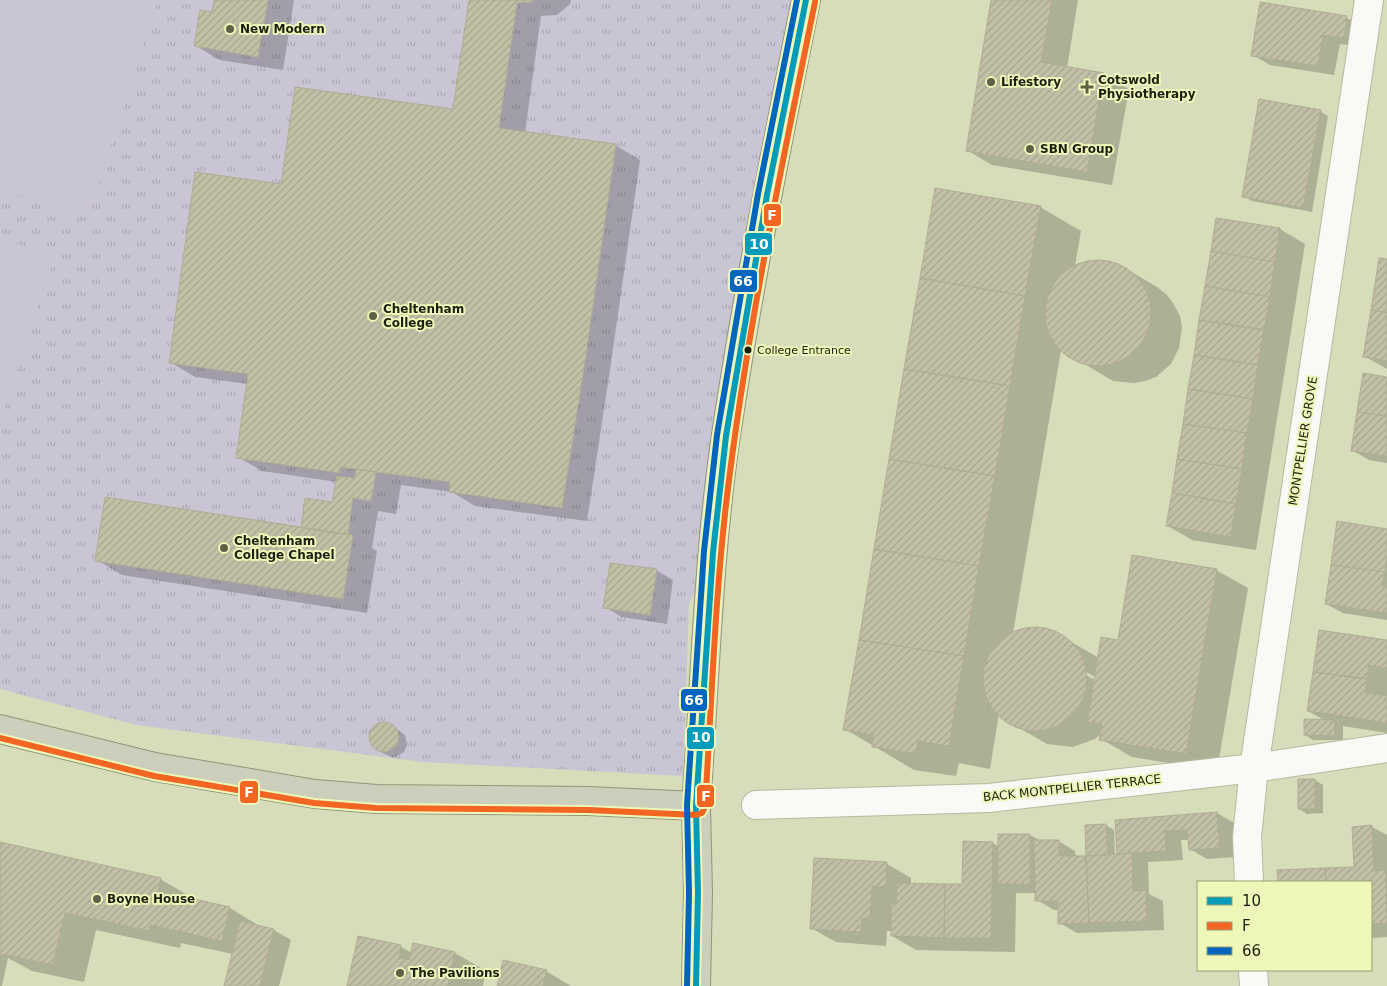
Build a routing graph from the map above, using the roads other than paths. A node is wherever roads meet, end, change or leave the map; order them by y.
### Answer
1 (806, 0) edge
2 (1369, 0) edge
3 (0, 729) edge
4 (1387, 748) edge
5 (1254, 768) junction
6 (756, 805) dead end
7 (696, 806) junction
8 (1249, 881) edge
9 (1253, 971) edge
10 (696, 986) edge
11 (1254, 986) edge

1 - 7 main road
2 - 5 street, MONTPELLIER GROVE
3 - 7 highway
4 - 5 street, BACK MONTPELLIER TERRACE
5 - 6 street, BACK MONTPELLIER TERRACE
5 - 8 street, MONTPELLIER GROVE
7 - 10 highway
9 - 11 street

